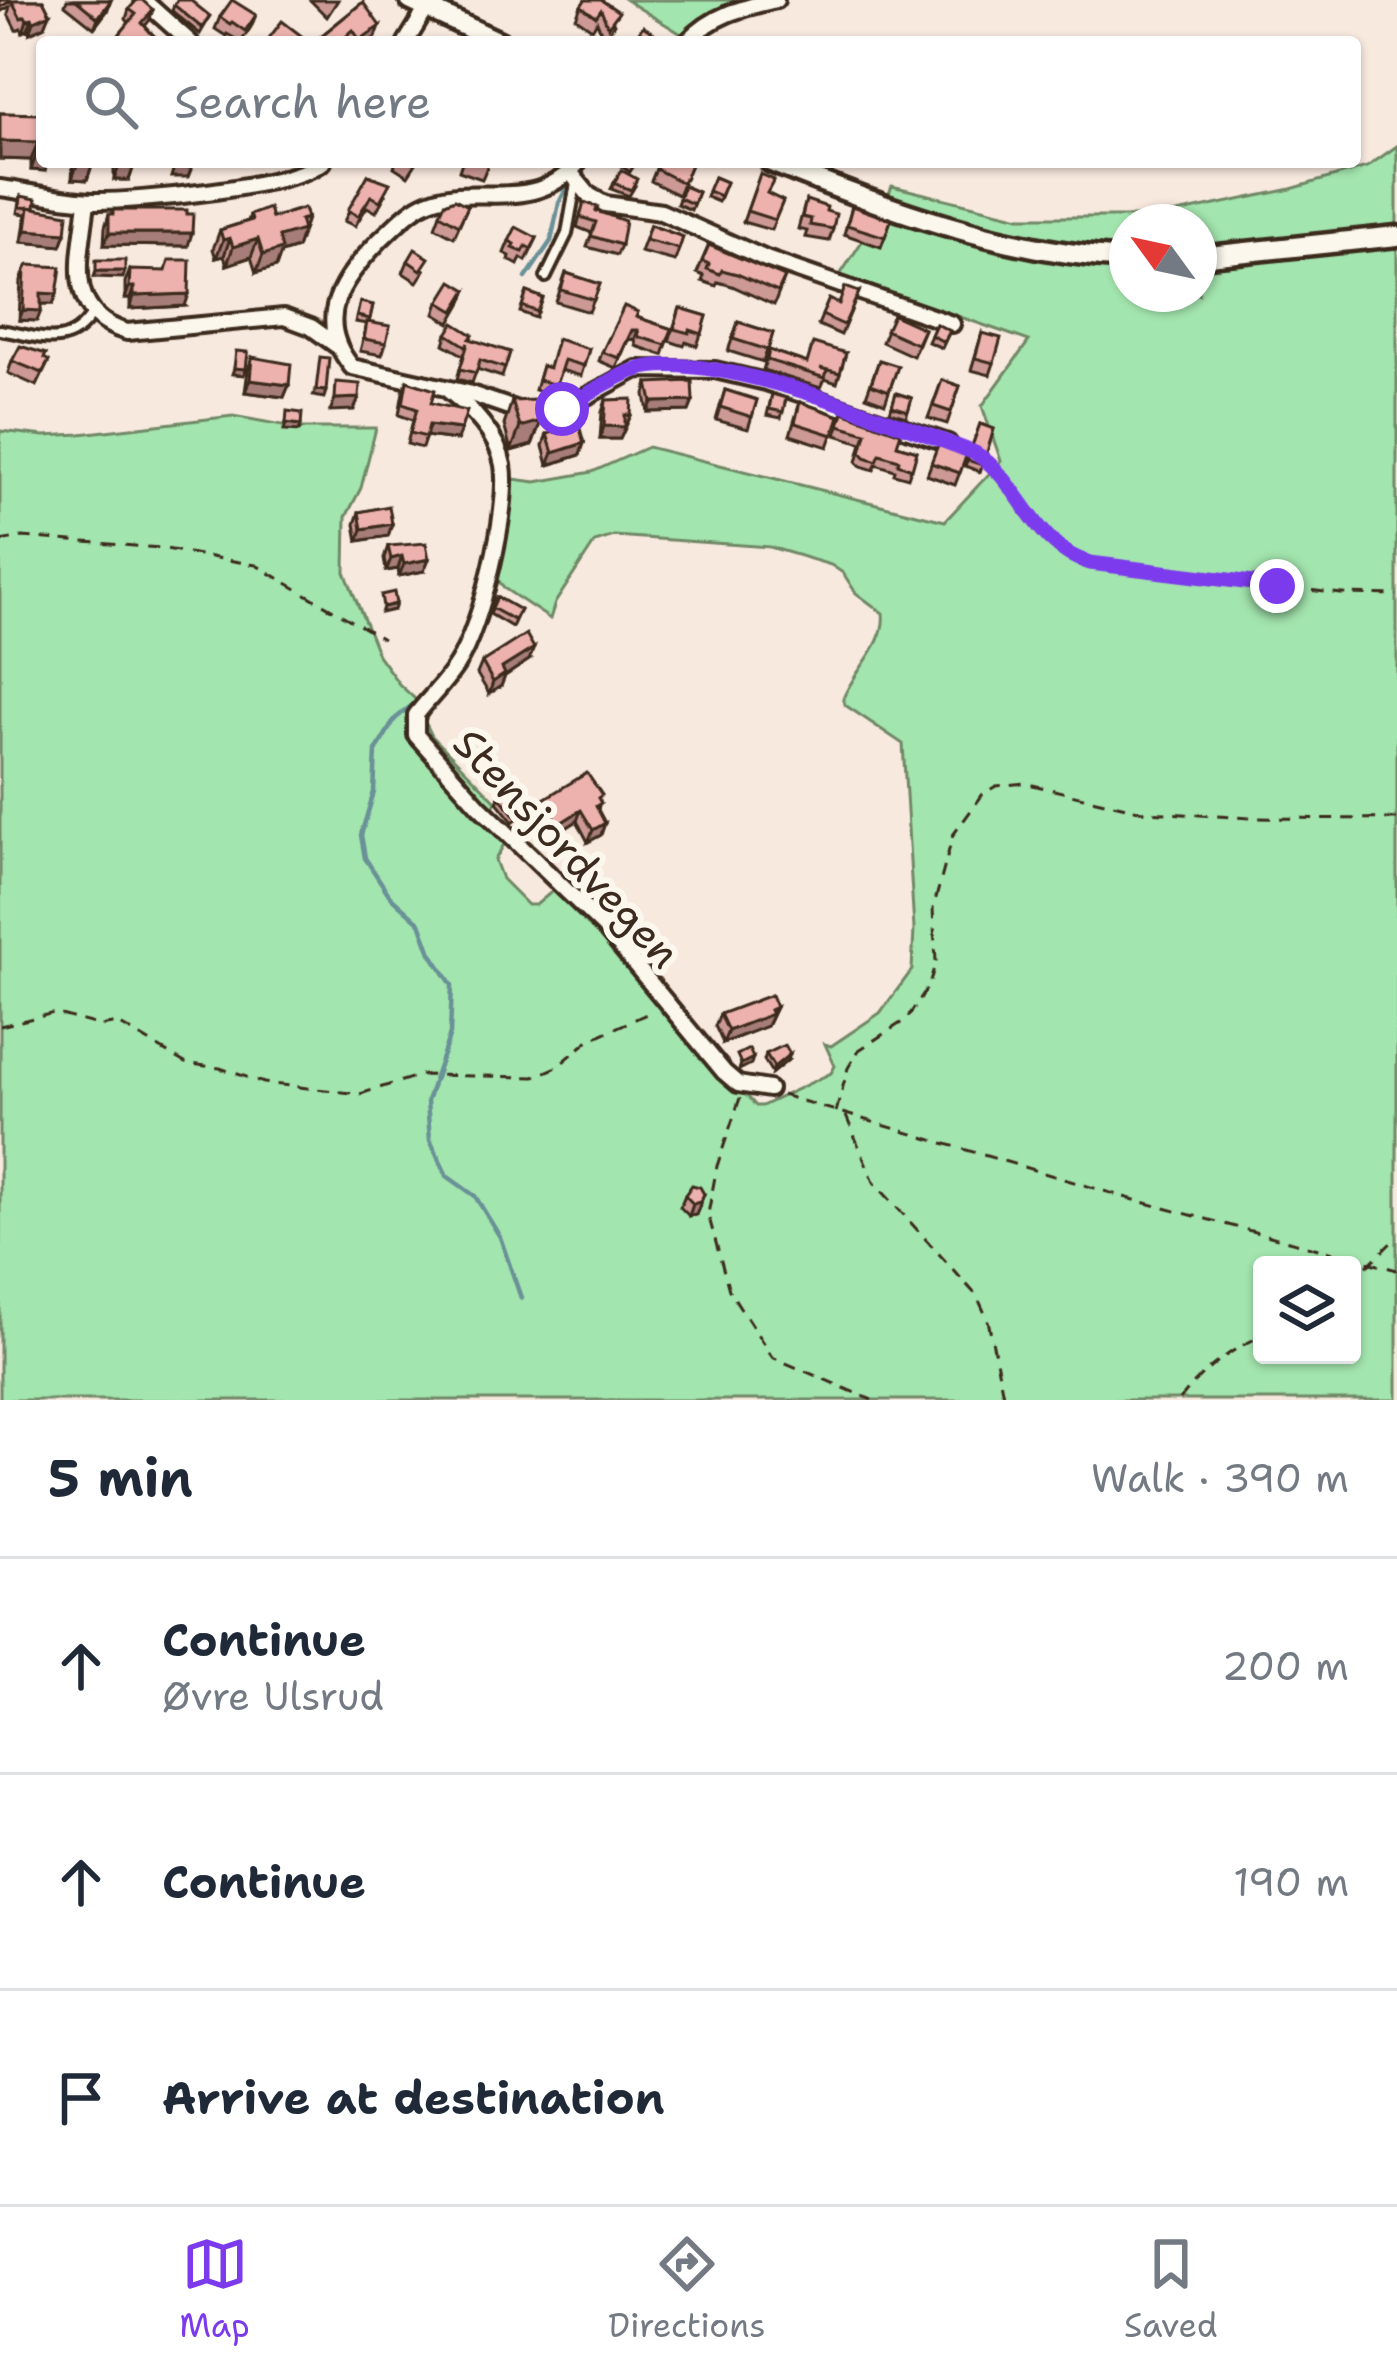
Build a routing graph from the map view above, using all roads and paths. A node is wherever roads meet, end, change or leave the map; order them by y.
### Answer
1 (143, 0) edge
2 (776, 0) edge
3 (418, 4) edge
4 (183, 36) edge
5 (408, 36) edge
6 (486, 36) edge
7 (693, 36) edge
8 (298, 168) edge
9 (787, 168) edge
10 (575, 172) edge
11 (0, 188) edge
12 (87, 201) junction
13 (1397, 236) edge
14 (1217, 254) edge
15 (1109, 258) edge
16 (546, 277) dead end
17 (92, 314) junction
18 (952, 324) dead end
19 (0, 330) edge
20 (336, 345) junction
21 (445, 388) junction
22 (948, 443) edge
23 (975, 453) edge
24 (0, 542) edge
25 (1397, 595) edge
26 (382, 639) dead end
27 (1397, 819) edge
28 (672, 1009) junction
29 (0, 1026) edge
30 (746, 1085) junction
31 (769, 1089) joint
32 (836, 1112) junction
33 (845, 1114) junction
34 (1397, 1237) edge
35 (1369, 1262) junction
36 (1397, 1270) edge
37 (1361, 1271) edge
38 (1253, 1341) edge
39 (872, 1400) edge
40 (1004, 1400) edge
41 (1180, 1400) edge

1 - 4 street
2 - 7 street
3 - 5 street
3 - 6 main road
8 - 12 street
9 - 15 main road
10 - 16 lane
10 - 18 street
10 - 20 street
11 - 12 street
12 - 17 street
13 - 14 main road
17 - 19 lane
17 - 20 street
20 - 21 street
21 - 22 street
21 - 28 street, Stensjordvegen
23 - 25 path
24 - 26 path
27 - 32 path
28 - 29 path
28 - 30 street, Stensjordvegen
30 - 31 street
30 - 39 path
31 - 32 path
32 - 33 path
33 - 35 path
33 - 40 path
34 - 35 path
35 - 36 path
35 - 37 path
38 - 41 path

